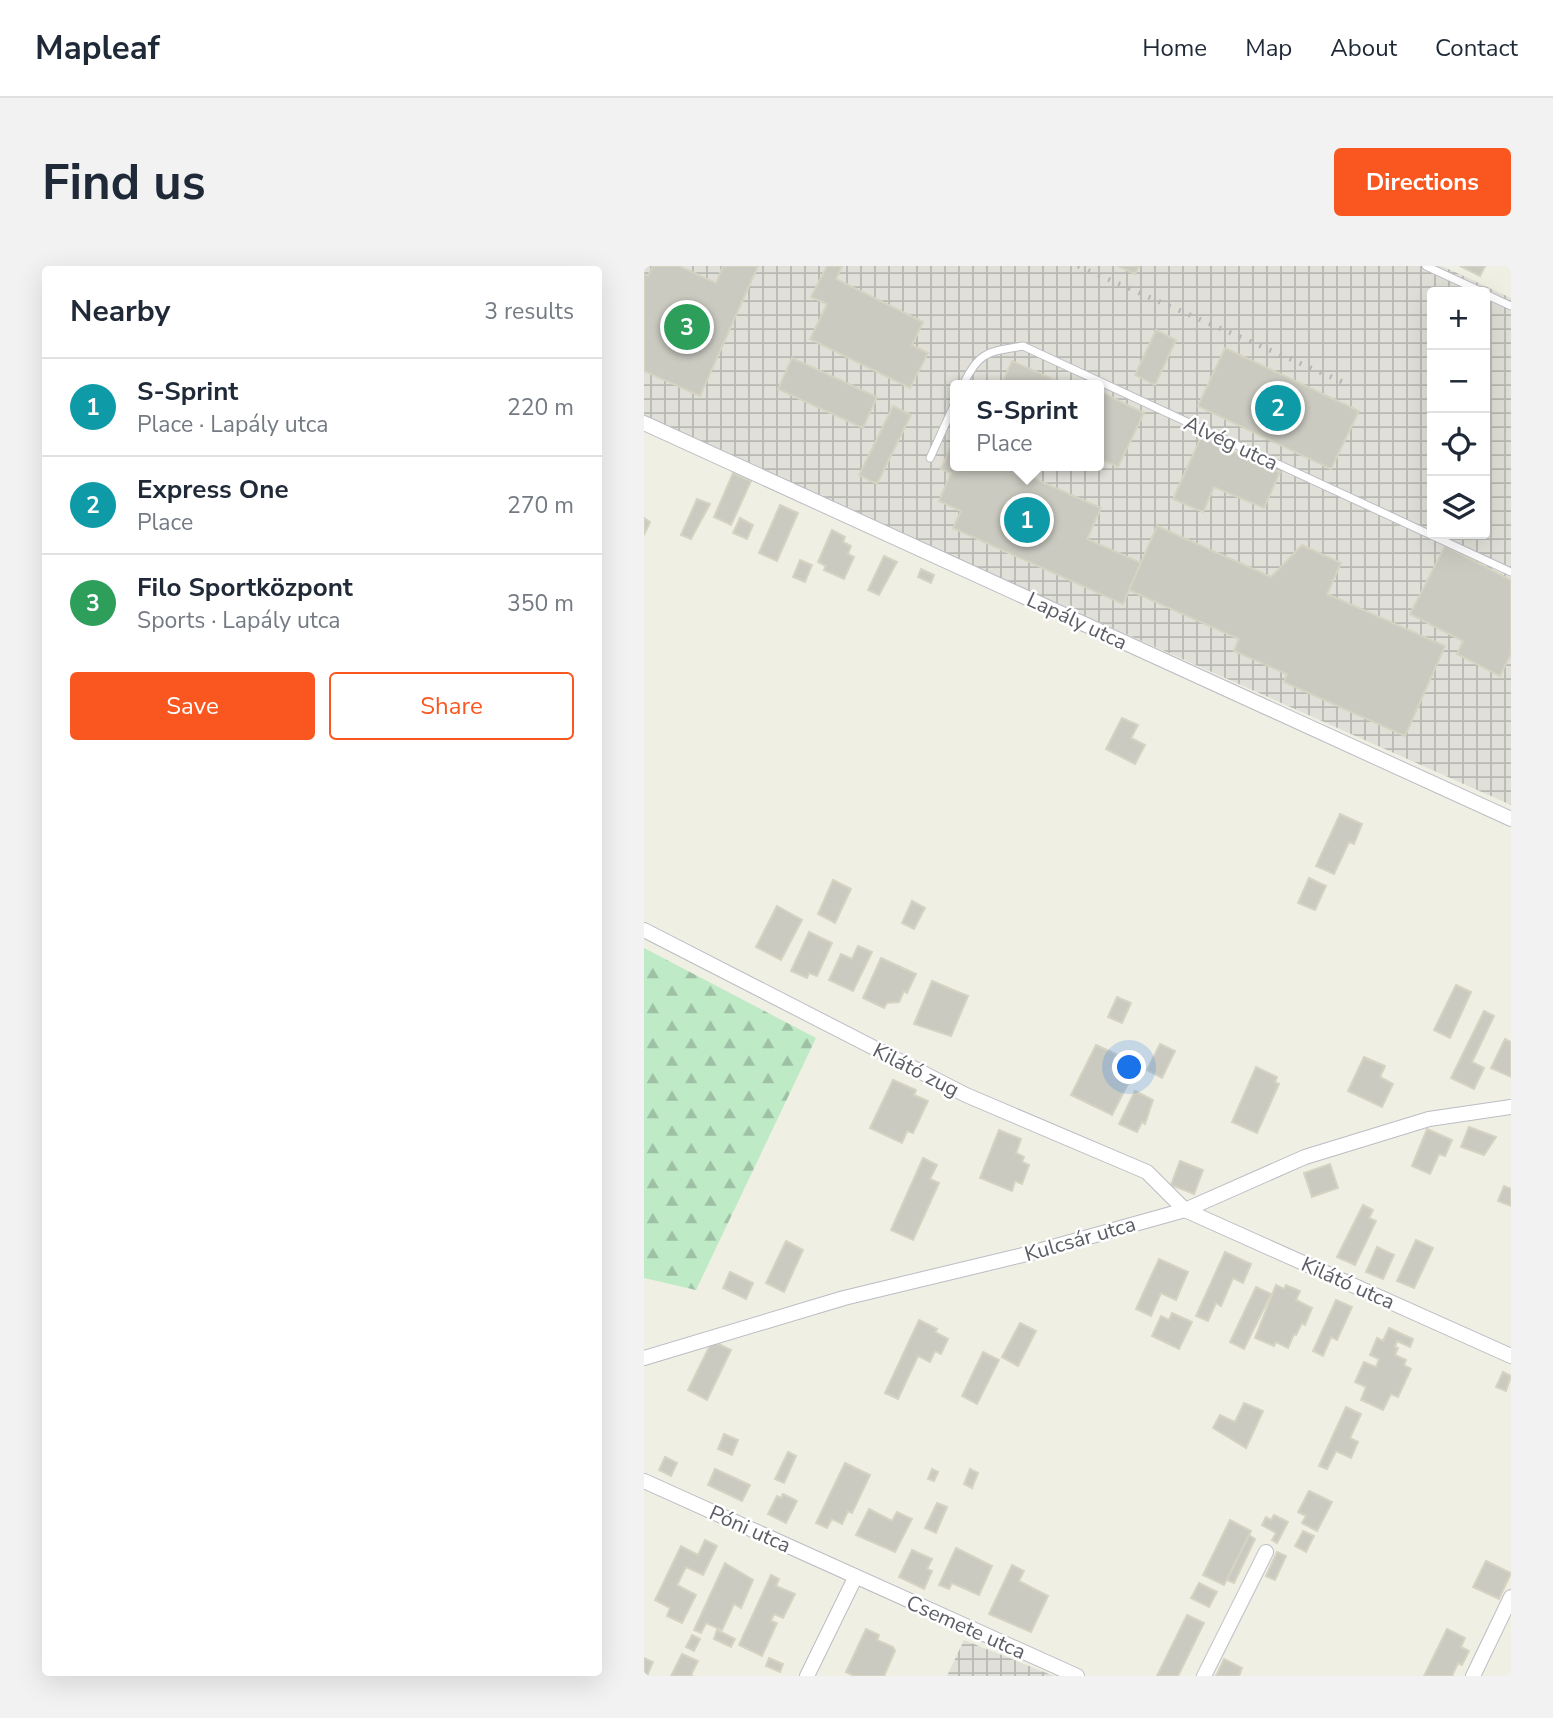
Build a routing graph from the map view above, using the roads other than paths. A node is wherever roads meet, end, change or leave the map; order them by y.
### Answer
1 (1426, 266) edge
2 (1470, 287) edge
3 (1490, 296) edge
4 (1511, 306) edge
5 (966, 380) edge
6 (1096, 380) edge
7 (1104, 384) edge
8 (950, 414) edge
9 (644, 423) edge
10 (930, 457) dead end
11 (1511, 572) edge
12 (1511, 819) edge
13 (644, 930) edge
14 (1511, 1107) edge
15 (1185, 1210) junction
16 (1511, 1356) edge
17 (644, 1358) edge
18 (644, 1481) edge
19 (1266, 1552) dead end
20 (855, 1578) junction
21 (1511, 1597) edge
22 (807, 1676) edge
23 (1077, 1676) edge
24 (1204, 1676) edge
25 (1473, 1676) edge

1 - 2 lane
3 - 4 lane
5 - 6 lane, Alvég utca
7 - 11 lane, Alvég utca
8 - 10 lane
9 - 12 street, Lapály utca
13 - 15 street, Kilátó zug
14 - 15 street, Kulcsár utca
15 - 16 street, Kilátó utca
15 - 17 street, Kulcsár utca
18 - 20 street, Póni utca
19 - 24 street
20 - 22 street
20 - 23 street, Csemete utca
21 - 25 street

